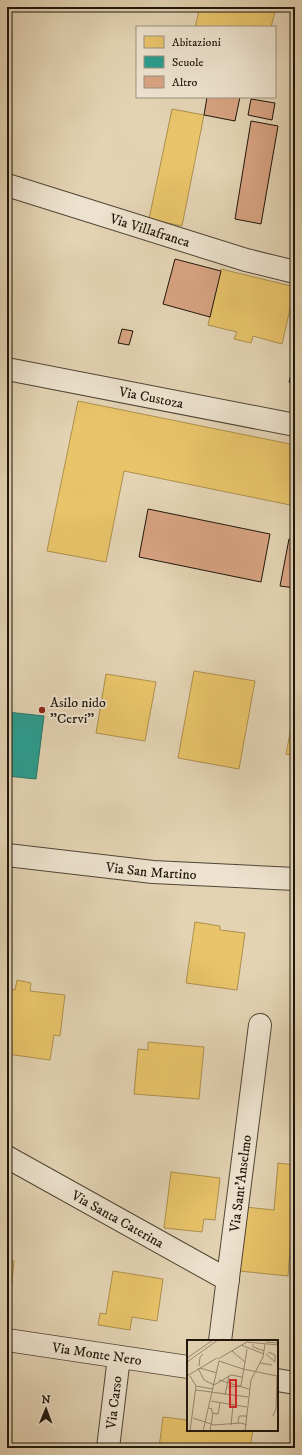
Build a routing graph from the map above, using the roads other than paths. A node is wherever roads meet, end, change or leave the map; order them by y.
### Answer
1 (7, 185) edge
2 (295, 272) edge
3 (7, 369) edge
4 (295, 425) edge
5 (7, 855) edge
6 (295, 879) edge
7 (260, 1025) dead end
8 (7, 1157) edge
9 (228, 1280) junction
10 (7, 1340) edge
11 (220, 1340) edge
12 (118, 1357) junction
13 (187, 1367) edge
14 (278, 1380) edge
15 (295, 1383) edge
16 (108, 1448) edge

1 - 2 street, Via Villafranca
3 - 4 street, Via Custoza
5 - 6 street, Via San Martino
7 - 9 street, Via Sant'Anselmo
8 - 9 street, Via Santa Caterina
9 - 11 street, Via Sant'Anselmo
10 - 12 street, Via Monte Nero
12 - 13 street, Via Monte Nero
12 - 16 street, Via Carso
14 - 15 street

